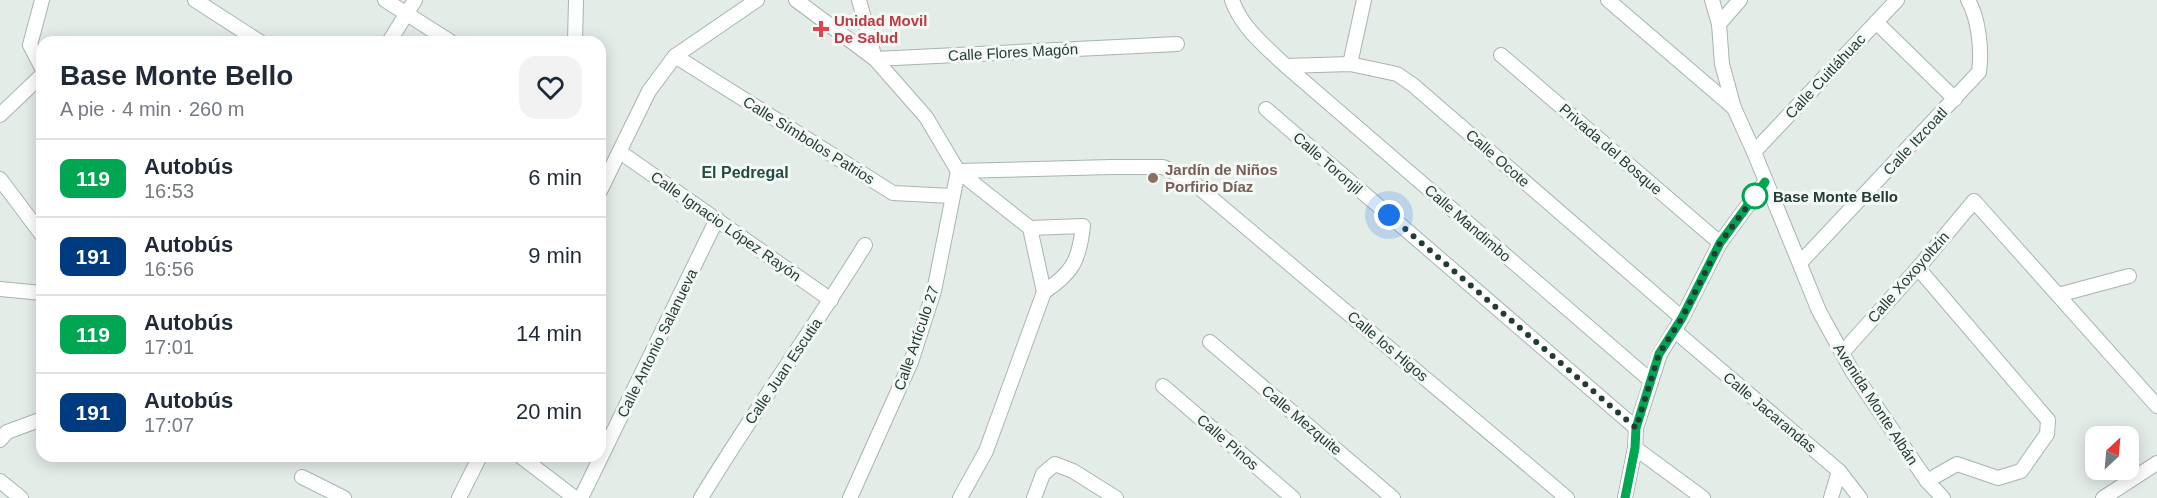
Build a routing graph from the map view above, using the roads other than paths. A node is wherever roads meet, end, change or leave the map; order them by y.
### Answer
1 (42, 0) edge
2 (195, 0) edge
3 (385, 0) edge
4 (415, 0) edge
5 (576, 0) edge
6 (757, 0) edge
7 (796, 0) edge
8 (859, 0) edge
9 (1232, 0) edge
10 (1374, 0) edge
11 (1608, 0) edge
12 (1713, 0) edge
13 (1740, 0) edge
14 (1897, 0) edge
15 (1968, 0) edge
16 (1363, 7) edge
17 (407, 14) junction
18 (1876, 22) junction
19 (1719, 24) junction
20 (251, 36) edge
21 (393, 36) edge
22 (442, 36) edge
23 (574, 36) edge
24 (1177, 44) dead end
25 (36, 56) edge
26 (675, 56) junction
27 (1501, 56) dead end
28 (875, 59) junction
29 (1350, 64) junction
30 (1286, 66) junction
31 (36, 81) edge
32 (1955, 99) junction
33 (1734, 108) junction
34 (1266, 109) dead end
35 (0, 115) edge
36 (620, 152) junction
37 (1754, 152) junction
38 (958, 171) junction
39 (0, 179) edge
40 (606, 179) edge
41 (1765, 182) junction
42 (952, 196) junction
43 (717, 219) junction
44 (36, 227) edge
45 (1030, 228) junction
46 (1720, 243) junction
47 (865, 245) dead end
48 (1800, 262) junction
49 (1918, 268) junction
50 (2129, 276) dead end
51 (0, 289) edge
52 (36, 292) edge
53 (1044, 292) junction
54 (2058, 296) junction
55 (831, 300) junction
56 (1682, 318) junction
57 (1675, 331) junction
58 (1210, 342) dead end
59 (1842, 353) junction
60 (1650, 380) junction
61 (1163, 386) dead end
62 (2157, 406) edge
63 (36, 421) edge
64 (1636, 428) junction
65 (0, 440) edge
66 (606, 447) edge
67 (1635, 448) junction
68 (477, 462) edge
69 (528, 462) edge
70 (599, 462) edge
71 (2157, 463) edge
72 (1839, 471) junction
73 (302, 477) dead end
74 (0, 481) edge
75 (1927, 481) junction
76 (21, 498) edge
77 (344, 498) edge
78 (459, 498) edge
79 (575, 498) edge
80 (581, 498) edge
81 (701, 498) edge
82 (850, 498) edge
83 (960, 498) edge
84 (1034, 498) edge
85 (1116, 498) edge
86 (1293, 498) edge
87 (1393, 498) edge
88 (1567, 498) edge
89 (1625, 498) edge
90 (1703, 498) edge
91 (1831, 498) edge
92 (1860, 498) edge
93 (1943, 498) edge
94 (2103, 498) edge

1 - 25 street
2 - 20 street
3 - 17 street
4 - 17 street
5 - 23 street
6 - 26 street
7 - 28 street
8 - 28 street
9 - 30 street, Calle Mandimbo
10 - 16 street
11 - 33 street
12 - 19 street, Avenida Monte Albán
13 - 19 street
14 - 18 street, Calle Cuitláhuac
15 - 32 street, Calle Itzcoatl
16 - 29 street
17 - 21 street
17 - 22 street
18 - 32 street
18 - 37 street, Calle Cuitláhuac
19 - 33 street, Avenida Monte Albán
24 - 28 street, Calle Flores Magón
26 - 36 street
26 - 42 street, Calle Símbolos Patrios
27 - 46 street, Privada del Bosque
28 - 38 street
29 - 30 street, Calle Ocote
29 - 56 street, Calle Ocote
30 - 60 street, Calle Mandimbo
31 - 35 street
32 - 48 street, Calle Itzcoatl
33 - 37 street, Avenida Monte Albán
34 - 64 street, Calle Toronjil
36 - 40 street
36 - 43 street, Calle Ignacio López Rayón
37 - 41 street, Avenida Monte Albán
38 - 42 street, Calle Artículo 27
38 - 45 street
38 - 88 street, Calle los Higos
39 - 44 street
41 - 46 street
41 - 48 street, Avenida Monte Albán
42 - 82 street, Calle Artículo 27
43 - 55 street, Calle Ignacio López Rayón
43 - 66 street, Calle Antonio Salanueva
45 - 53 street
45 - 53 street
46 - 56 street
47 - 55 street, Calle Juan Escutia
48 - 59 street, Avenida Monte Albán
49 - 54 street, Calle Xoxoyoltzin
49 - 59 street, Calle Xoxoyoltzin
49 - 75 street
50 - 54 street
51 - 52 street
53 - 83 street
54 - 62 street
55 - 81 street, Calle Juan Escutia
56 - 57 street
57 - 60 street
57 - 72 street, Calle Jacarandas
58 - 87 street, Calle Mezquite
59 - 75 street, Avenida Monte Albán
60 - 64 street
61 - 86 street, Calle Pinos
63 - 65 street
64 - 67 street
67 - 89 street
67 - 90 street
68 - 78 street
69 - 79 street
70 - 80 street, Calle Antonio Salanueva
71 - 94 street
72 - 91 street
72 - 92 street, Calle Jacarandas
73 - 77 street
74 - 76 street
75 - 93 street, Avenida Monte Albán
84 - 85 street

